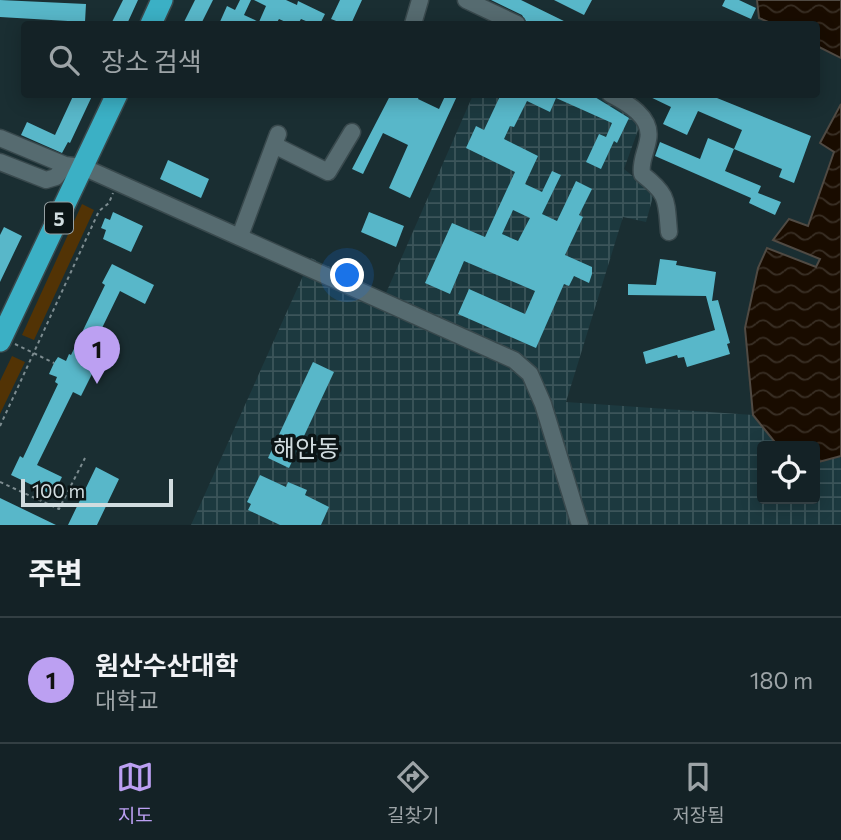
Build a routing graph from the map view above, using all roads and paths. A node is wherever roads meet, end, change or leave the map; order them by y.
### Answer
1 (162, 0) edge
2 (420, 0) edge
3 (466, 0) edge
4 (497, 7) edge
5 (152, 21) edge
6 (414, 21) edge
7 (513, 21) edge
8 (115, 98) edge
9 (618, 98) edge
10 (352, 132) dead end
11 (0, 138) edge
12 (0, 162) edge
13 (74, 166) junction
14 (116, 182) junction
15 (669, 232) dead end
16 (240, 236) junction
17 (1, 340) edge
18 (34, 354) junction
19 (54, 363) dead end
20 (0, 426) edge
21 (85, 457) dead end
22 (0, 482) edge
23 (580, 525) edge

1 - 5 highway
2 - 6 street
3 - 4 street
4 - 7 street
8 - 13 highway, 5
9 - 15 street
10 - 16 street
11 - 13 street
12 - 13 street
13 - 14 street
13 - 17 highway, 5
14 - 16 street
14 - 18 path
16 - 23 street
17 - 18 path
18 - 19 path
18 - 20 path
21 - 22 path

